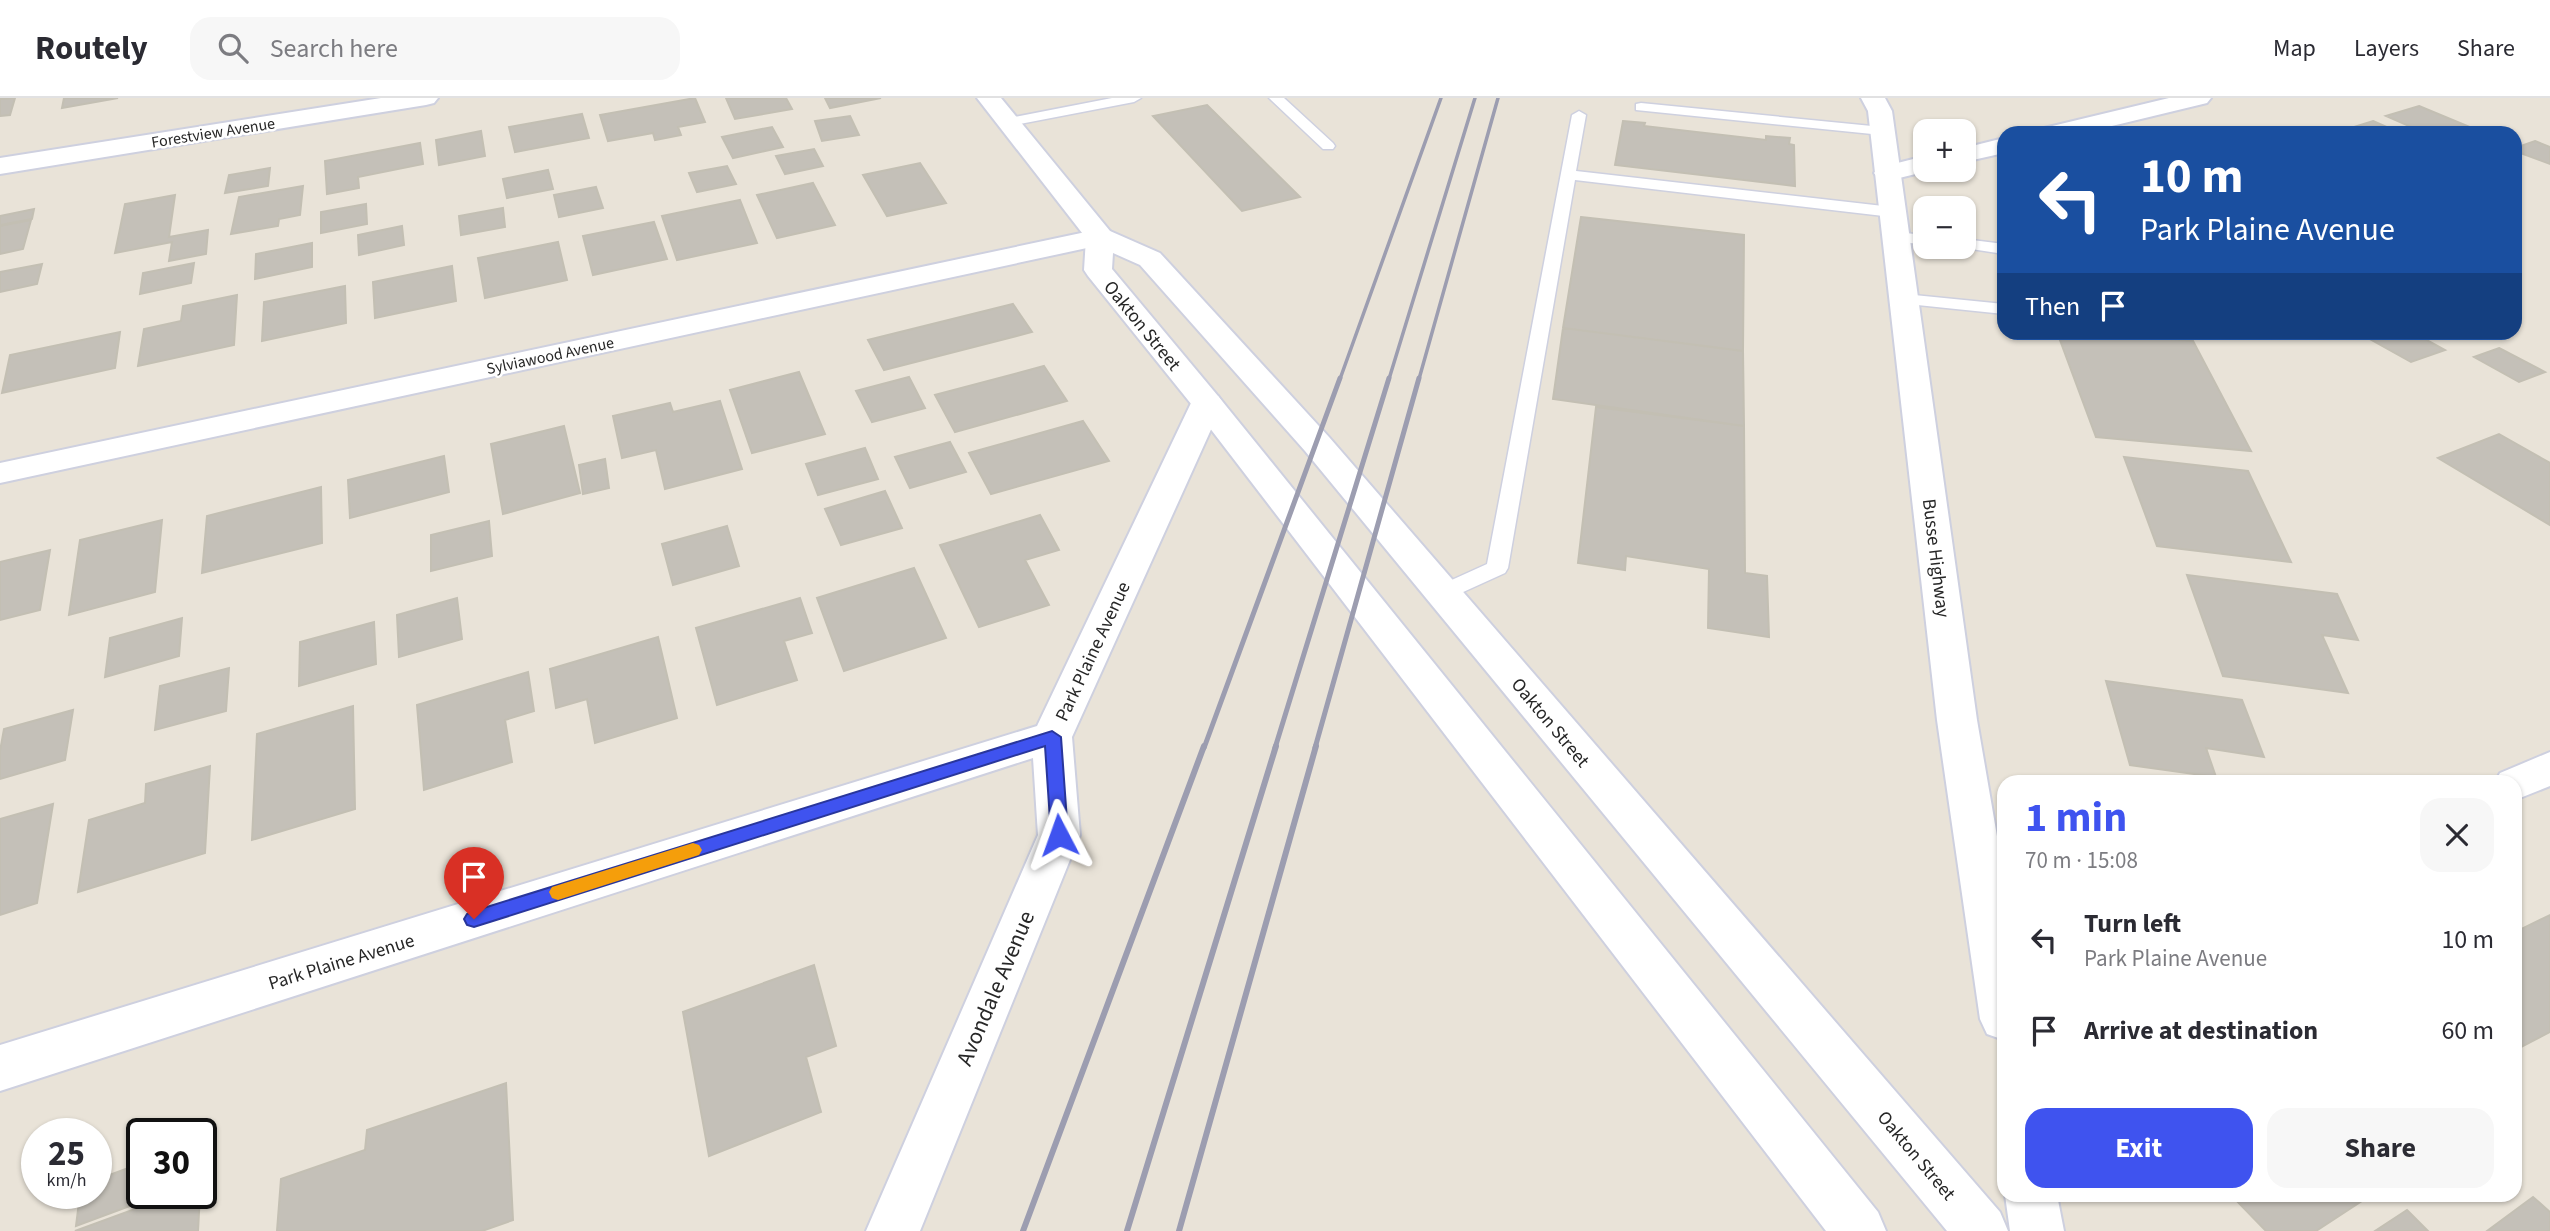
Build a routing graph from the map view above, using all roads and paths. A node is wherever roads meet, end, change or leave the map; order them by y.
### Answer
1 (426, 98) edge
2 (989, 98) edge
3 (1134, 98) edge
4 (1276, 98) edge
5 (1873, 98) edge
6 (2199, 98) edge
7 (1641, 107) dead end
8 (1580, 108) edge
9 (1009, 122) junction
10 (2082, 126) edge
11 (1882, 131) junction
12 (1328, 146) dead end
13 (1997, 147) edge
14 (1976, 152) edge
15 (0, 166) edge
16 (1913, 167) edge
17 (1887, 173) junction
18 (1568, 175) junction
19 (1904, 230) edge
20 (1100, 237) junction
21 (1976, 246) edge
22 (1997, 248) edge
23 (1904, 299) junction
24 (1997, 308) edge
25 (1207, 403) junction
26 (0, 472) edge
27 (1442, 593) junction
28 (1052, 737) junction
29 (2550, 768) edge
30 (2522, 781) edge
31 (1997, 974) edge
32 (0, 1068) edge
33 (2032, 1202) edge
34 (892, 1231) edge
35 (1859, 1231) edge
36 (1981, 1231) edge
37 (2037, 1231) edge

1 - 15 main road, Forestview Avenue
2 - 9 main road, Oakton Street
3 - 9 lane
4 - 12 lane
5 - 11 main road, Busse Highway
6 - 10 main road
7 - 11 lane
8 - 18 lane
9 - 20 main road, Oakton Street
11 - 17 main road, Busse Highway
13 - 14 main road
16 - 17 main road
17 - 19 main road, Busse Highway
18 - 19 lane
18 - 27 lane
19 - 23 main road, Busse Highway
20 - 25 main road, Oakton Street
20 - 26 main road, Sylviawood Avenue
20 - 27 main road, Oakton Street
21 - 22 lane
23 - 24 lane
23 - 31 main road, Busse Highway
25 - 28 main road, Park Plaine Avenue
25 - 35 main road, Oakton Street
27 - 36 main road, Oakton Street
28 - 32 main road, Park Plaine Avenue
28 - 34 main road, Avondale Avenue
29 - 30 main road
33 - 37 main road

